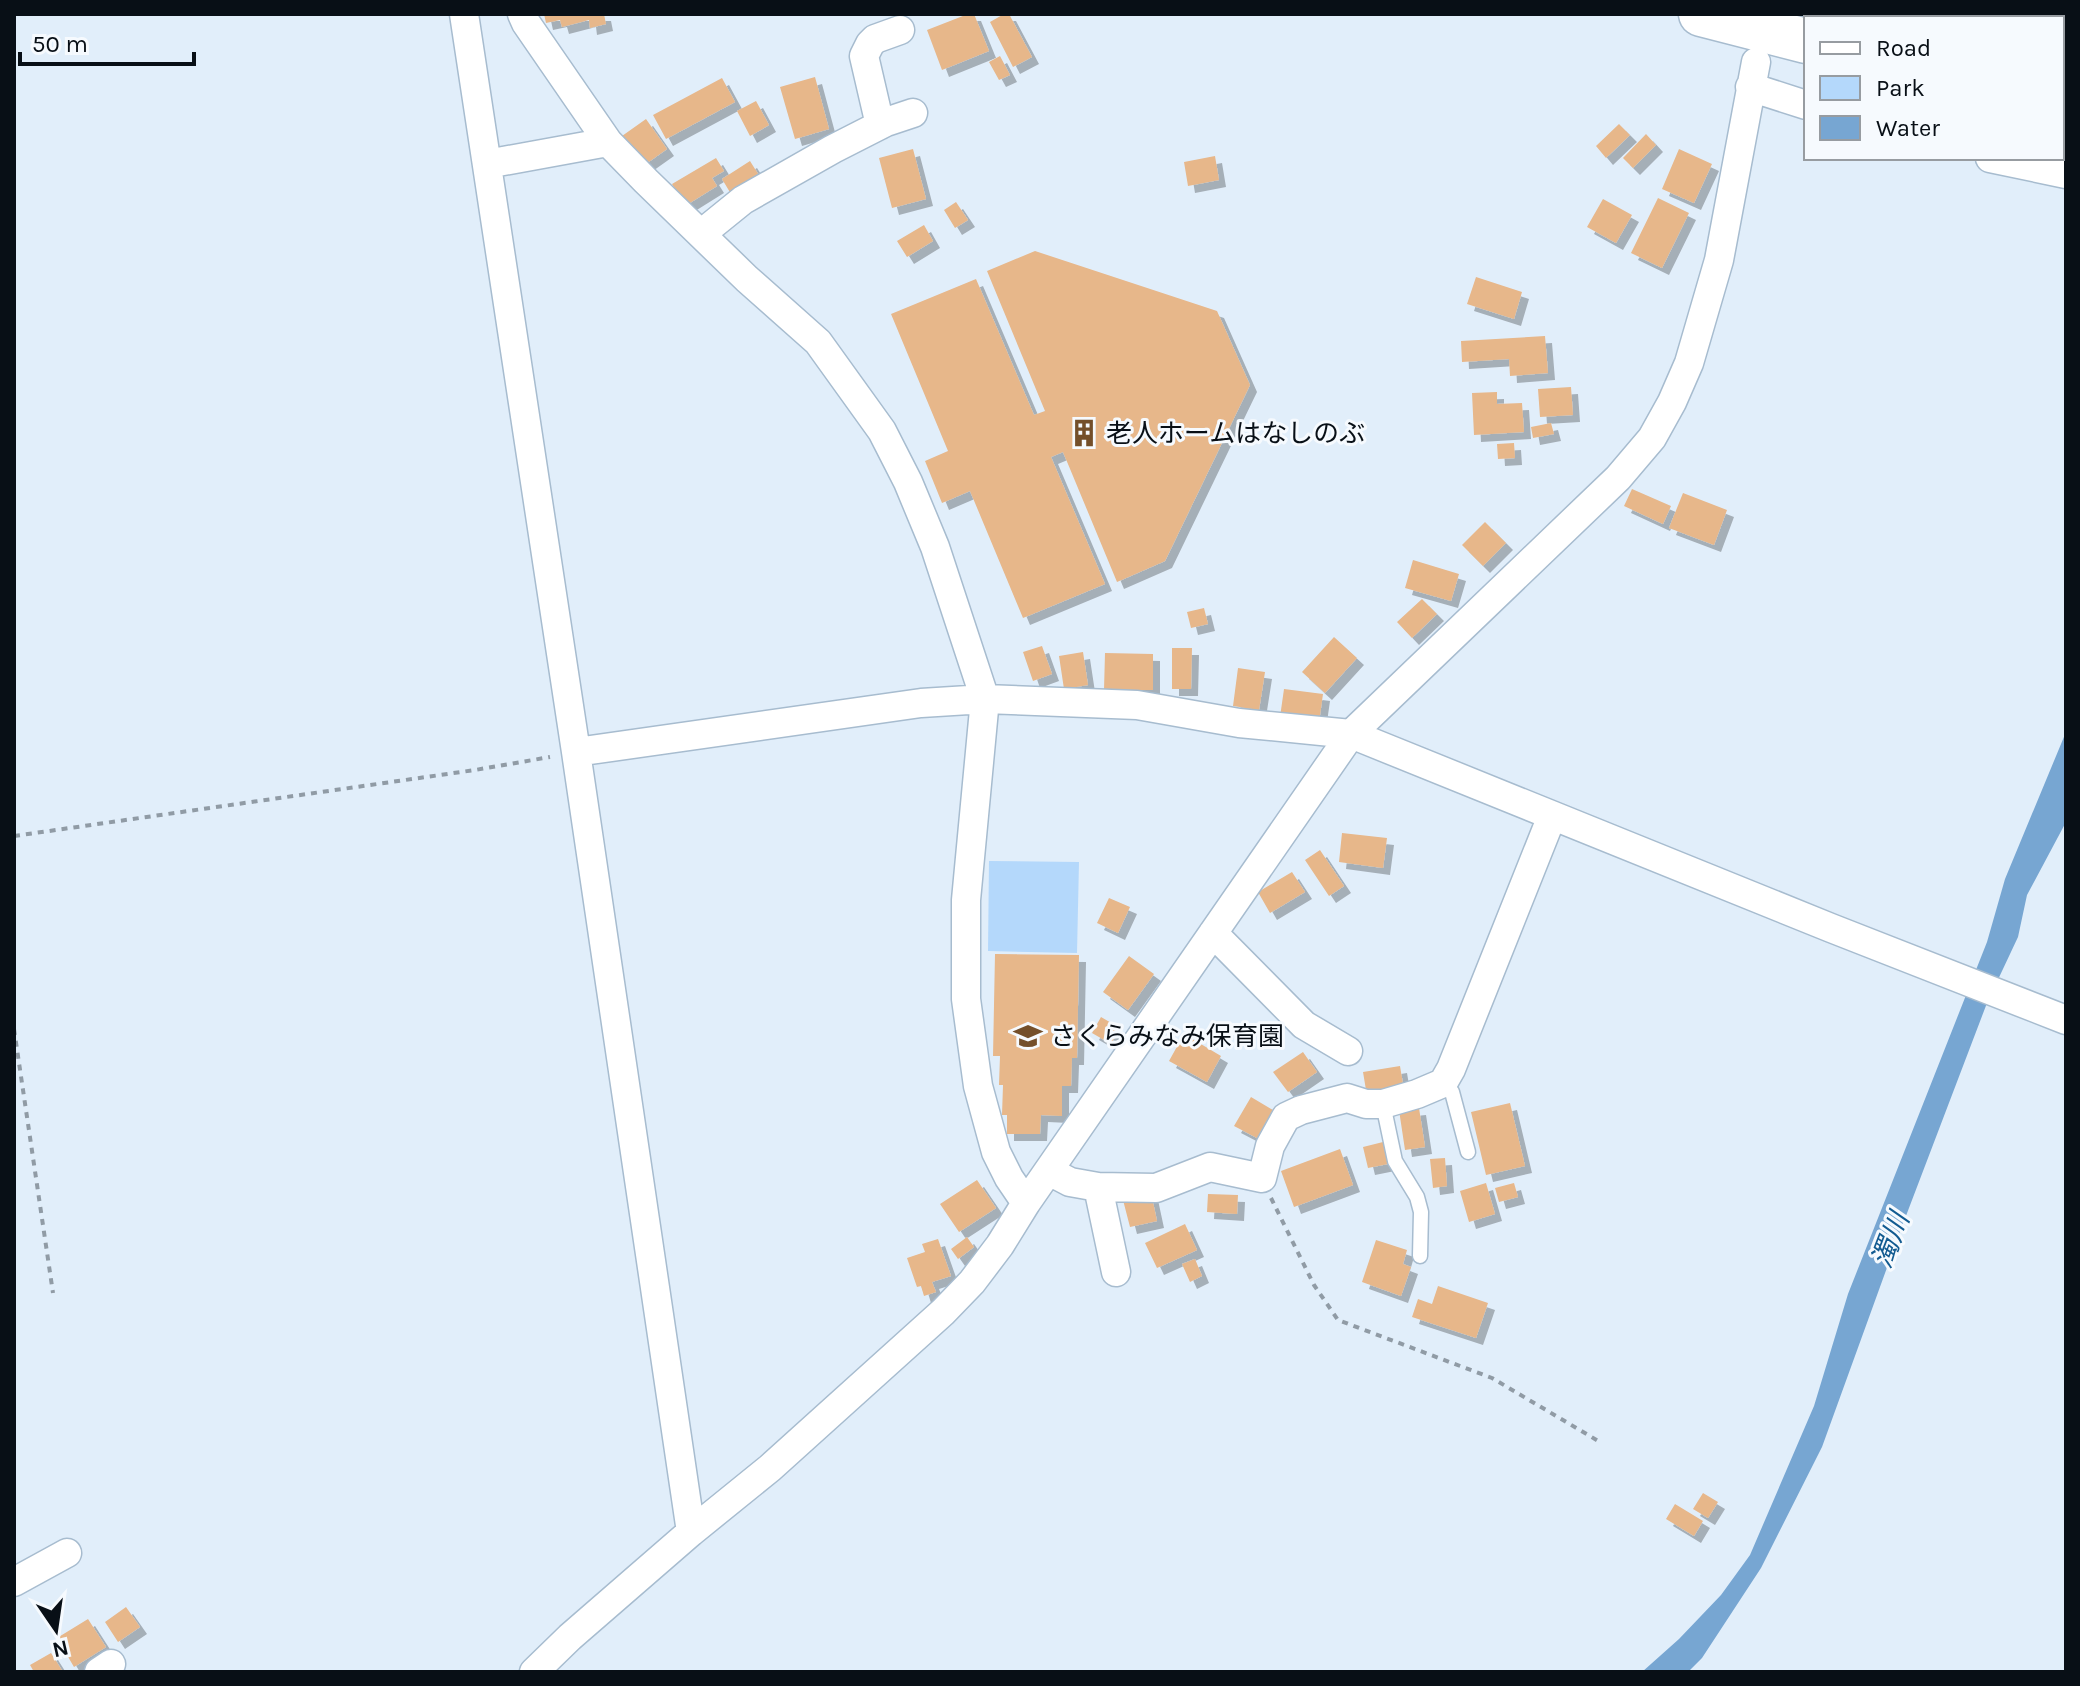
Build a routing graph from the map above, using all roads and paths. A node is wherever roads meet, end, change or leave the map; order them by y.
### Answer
1 (464, 14) edge
2 (522, 14) edge
3 (1701, 14) edge
4 (900, 30) dead end
5 (1804, 40) edge
6 (1804, 104) edge
7 (913, 113) dead end
8 (880, 125) junction
9 (608, 142) junction
10 (2000, 160) edge
11 (487, 164) junction
12 (2066, 174) edge
13 (701, 234) junction
14 (985, 699) junction
15 (1351, 734) junction
16 (576, 752) junction
17 (1552, 816) junction
18 (14, 836) edge
19 (1213, 933) junction
20 (2066, 1020) edge
21 (14, 1029) edge
22 (1348, 1051) dead end
23 (1443, 1083) junction
24 (1383, 1104) junction
25 (1468, 1152) dead end
26 (1049, 1171) junction
27 (1262, 1178) junction
28 (1098, 1187) junction
29 (1026, 1203) junction
30 (1420, 1256) dead end
31 (1116, 1272) dead end
32 (53, 1293) dead end
33 (1600, 1442) dead end
34 (691, 1532) junction
35 (67, 1553) dead end
36 (14, 1582) edge
37 (534, 1672) edge

1 - 11 street
2 - 9 street
3 - 5 highway
4 - 8 street
6 - 15 street
7 - 8 street
8 - 13 street
9 - 11 street
9 - 13 street
10 - 12 street
11 - 16 street
13 - 14 street
14 - 15 street
14 - 16 street
14 - 29 street
15 - 17 street
15 - 19 street
16 - 18 path
16 - 34 street
17 - 20 street
17 - 23 street
19 - 22 street
19 - 26 street
21 - 32 path
23 - 24 street
23 - 25 lane
24 - 27 street
24 - 30 lane
26 - 28 street
26 - 29 street
27 - 28 street
27 - 33 path
28 - 31 street
29 - 34 street
34 - 37 street
35 - 36 street

